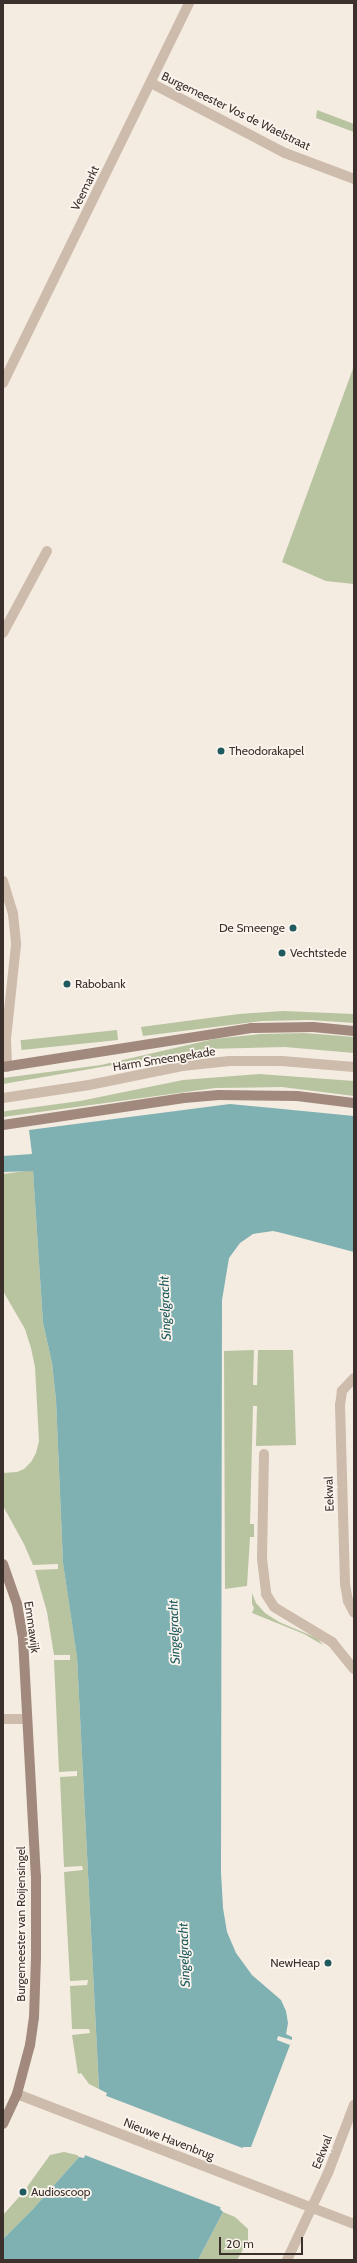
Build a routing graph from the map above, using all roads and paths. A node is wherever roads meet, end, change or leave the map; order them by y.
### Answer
1 (189, 3) edge
2 (151, 83) junction
3 (354, 179) edge
4 (3, 383) edge
5 (47, 551) dead end
6 (3, 633) edge
7 (3, 881) edge
8 (354, 1031) edge
9 (5, 1067) edge
10 (354, 1067) edge
11 (3, 1098) edge
12 (354, 1103) edge
13 (3, 1126) edge
14 (354, 1378) edge
15 (264, 1454) dead end
16 (3, 1564) edge
17 (354, 1613) edge
18 (354, 1669) edge
19 (3, 1719) edge
20 (27, 1719) junction
21 (17, 2094) junction
22 (354, 2105) edge
23 (3, 2124) edge
24 (312, 2207) junction
25 (354, 2224) edge
26 (287, 2260) edge

1 - 2 street, Veemarkt
2 - 3 street, Burgemeester Vos de Waelstraat
2 - 4 street, Veemarkt
5 - 6 street
7 - 9 street
8 - 9 main road, Harm Smeengekade
10 - 11 street, Harm Smeengekade
12 - 13 main road
14 - 17 street, Eekwal
15 - 18 street
16 - 20 main road, Emmawijk
19 - 20 street
20 - 21 main road, Burgemeester van Roijensingel
21 - 23 main road, Burgemeester van Roijensingel
21 - 24 street, Nieuwe Havenbrug
22 - 24 street, Eekwal
24 - 25 street, Nieuwe Havenbrug
24 - 26 street, Eekwal

